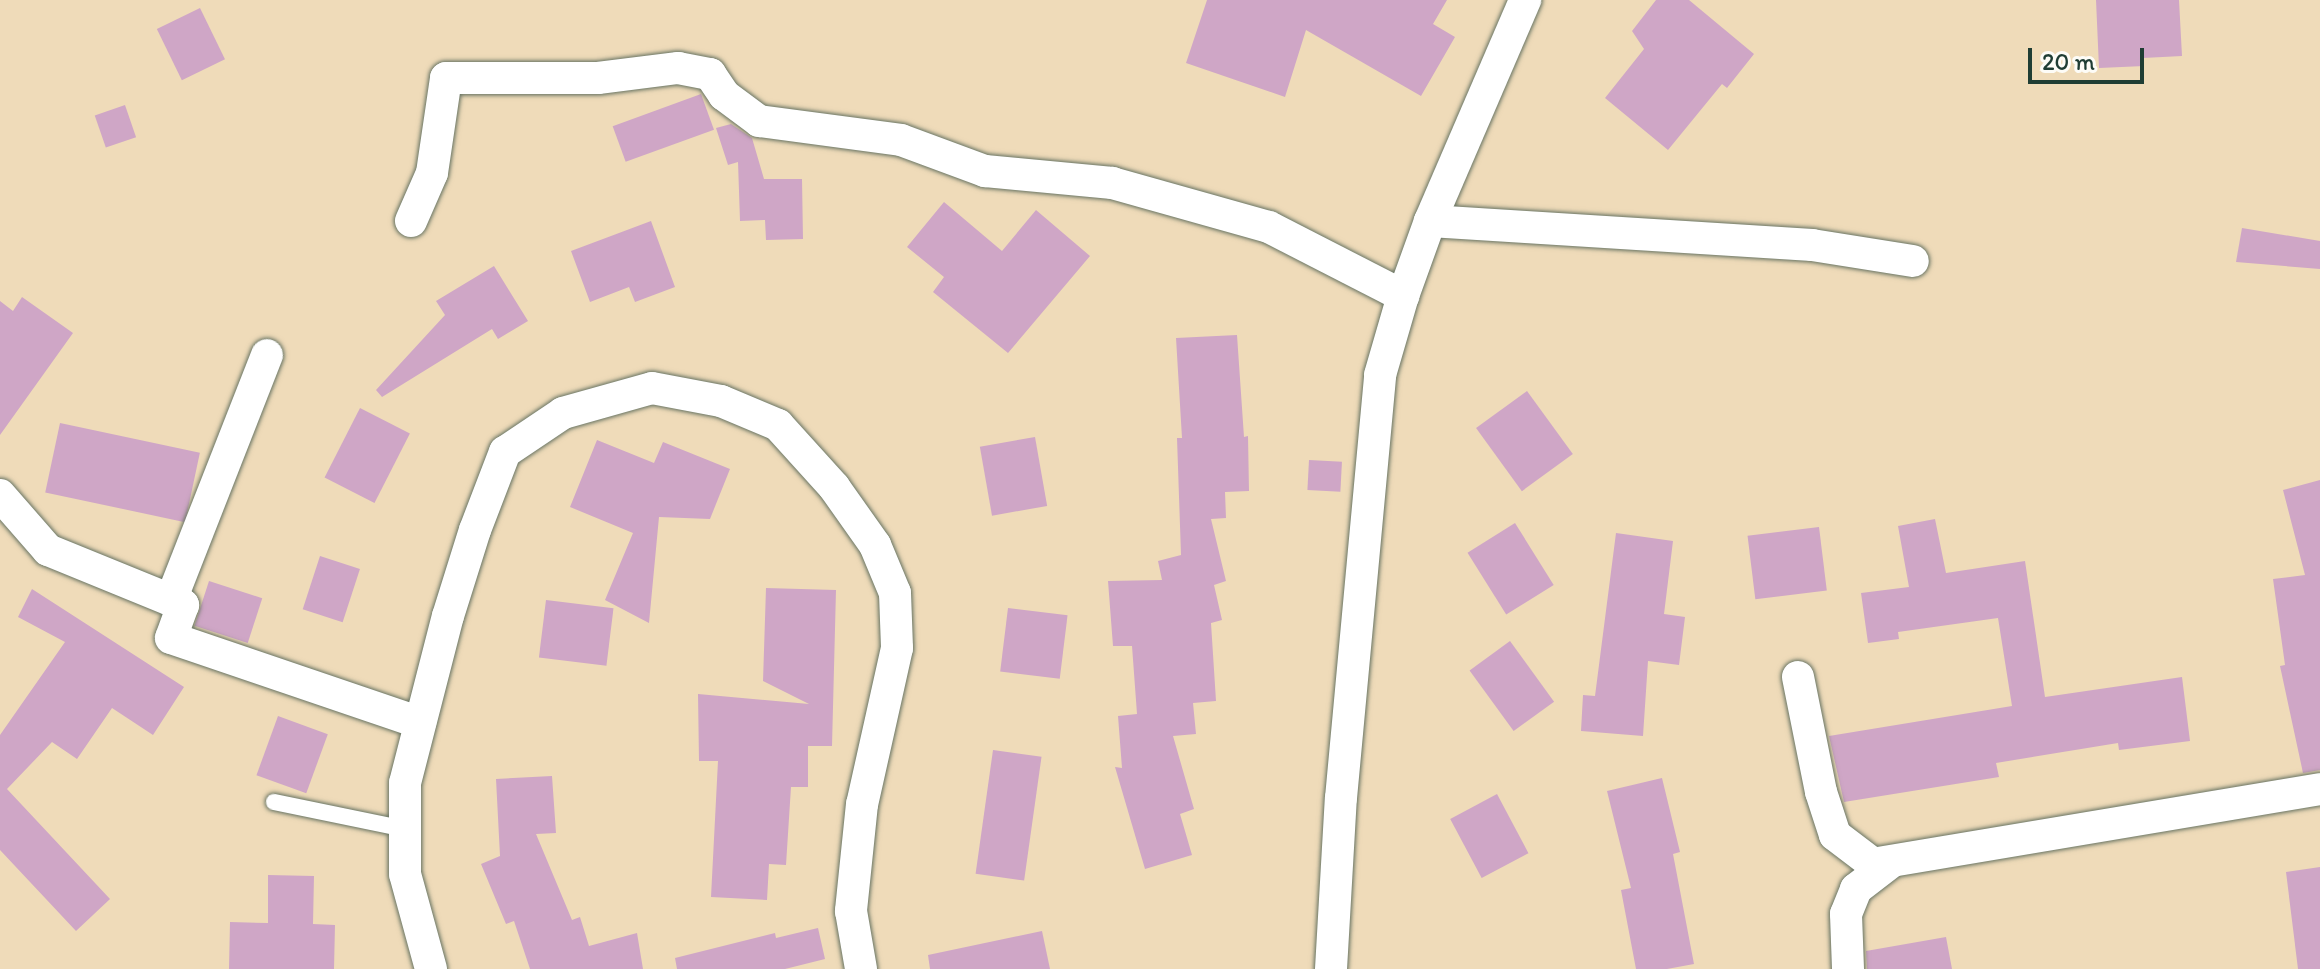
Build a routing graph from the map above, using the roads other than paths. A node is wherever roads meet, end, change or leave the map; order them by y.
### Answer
1 (1525, 0) edge
2 (411, 221) dead end
3 (1430, 221) junction
4 (1913, 261) dead end
5 (1403, 296) junction
6 (267, 355) dead end
7 (0, 495) edge
8 (171, 600) junction
9 (1798, 677) dead end
10 (420, 723) junction
11 (2320, 789) edge
12 (274, 802) dead end
13 (405, 829) junction
14 (1890, 863) junction
15 (431, 969) edge
16 (861, 969) edge
17 (1331, 969) edge
18 (1848, 969) edge

1 - 3 street
2 - 5 street
3 - 4 street
3 - 5 street
5 - 17 street
6 - 8 street
7 - 8 street
8 - 10 street
9 - 14 street
10 - 13 street
10 - 16 street
11 - 14 street
12 - 13 lane
13 - 15 street
14 - 18 street

